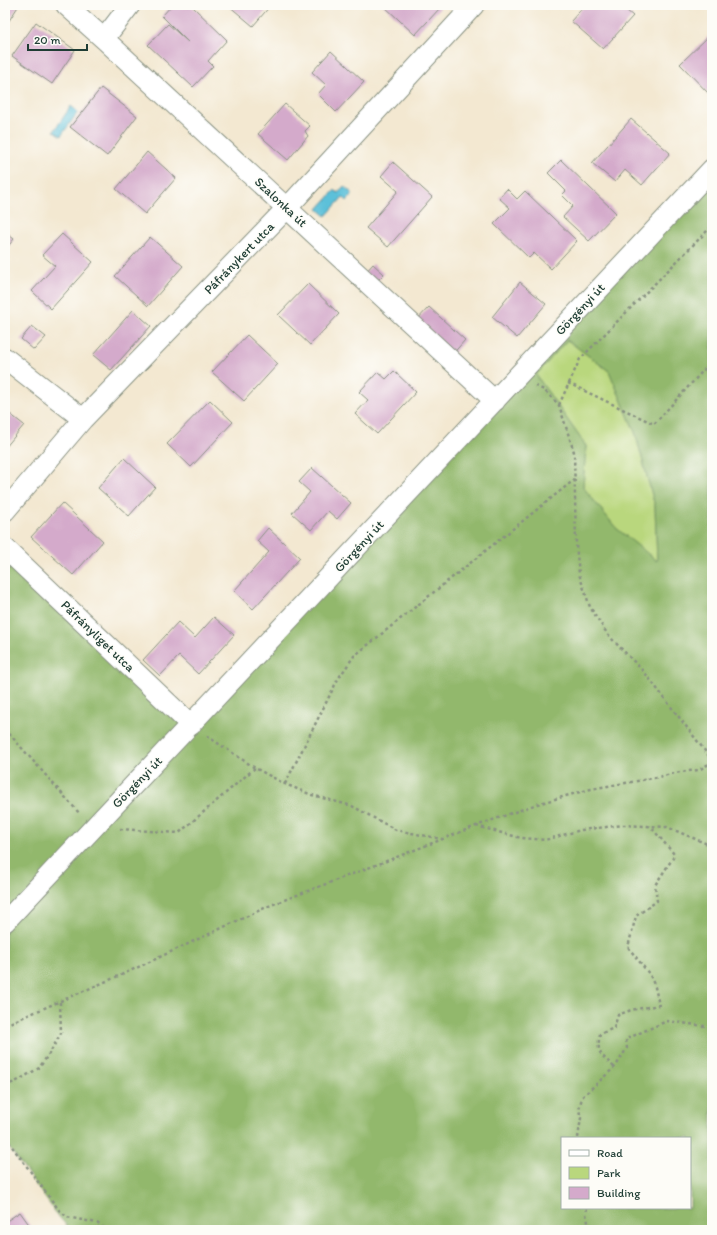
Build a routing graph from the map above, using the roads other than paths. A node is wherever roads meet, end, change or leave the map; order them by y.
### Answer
1 (66, 5) edge
2 (130, 5) edge
3 (474, 5) edge
4 (104, 38) junction
5 (712, 169) edge
6 (287, 208) junction
7 (5, 358) edge
8 (495, 400) junction
9 (83, 419) junction
10 (5, 511) edge
11 (5, 548) edge
12 (191, 724) junction
13 (5, 922) edge

1 - 4 street, Szalonka út
2 - 4 street
3 - 6 street, Páfránykert utca
4 - 6 street, Szalonka út
5 - 8 street, Görgényi út
6 - 8 street, Szalonka út
6 - 9 street, Páfránykert utca
7 - 9 street
8 - 12 street, Görgényi út
9 - 10 street, Páfránykert utca
11 - 12 street, Páfrányliget utca
12 - 13 street, Görgényi út

